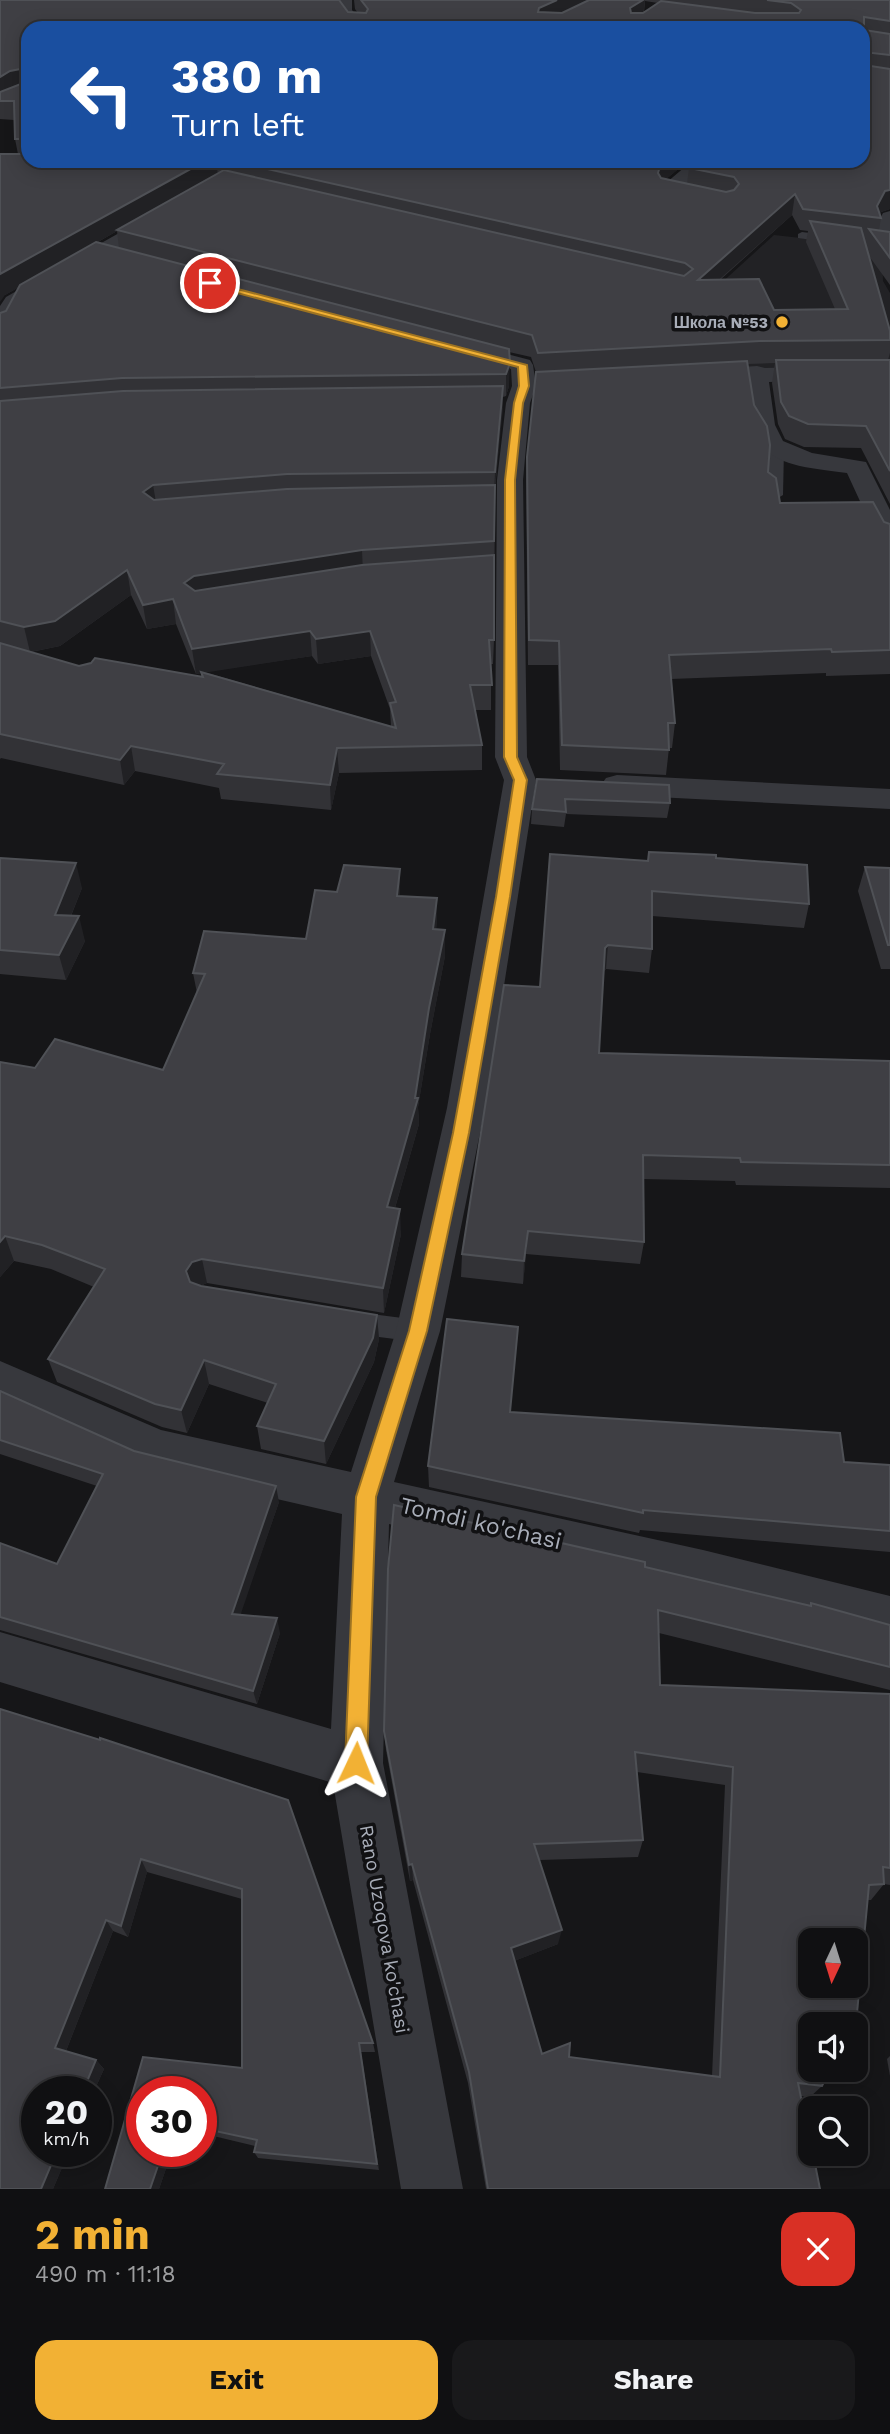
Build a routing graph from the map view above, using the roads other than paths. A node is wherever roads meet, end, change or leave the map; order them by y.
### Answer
1 (345, 0) edge
2 (353, 21) edge
3 (695, 168) edge
4 (184, 203) edge
5 (724, 204) edge
6 (890, 217) edge
7 (802, 236) edge
8 (890, 242) edge
9 (890, 247) edge
10 (94, 253) junction
11 (119, 259) edge
12 (0, 327) edge
13 (442, 344) edge
14 (890, 372) edge
15 (757, 373) junction
16 (675, 378) edge
17 (776, 449) junction
18 (775, 495) edge
19 (890, 538) edge
20 (589, 783) edge
21 (890, 799) edge
22 (330, 1320) edge
23 (418, 1331) junction
24 (0, 1381) edge
25 (366, 1497) junction
26 (890, 1620) edge
27 (0, 1657) edge
28 (356, 1763) junction
29 (432, 2189) edge

1 - 2 street
3 - 5 street
4 - 10 street
6 - 8 street
7 - 9 lane
10 - 11 street
10 - 12 street
13 - 23 street, Rano Uzoqova ko'chasi
14 - 15 street
15 - 16 street
15 - 17 street
17 - 18 lane
17 - 19 street
20 - 21 street
22 - 23 lane
23 - 25 street, Rano Uzoqova ko'chasi
24 - 25 street, Tomdi ko'chasi
25 - 26 street, Tomdi ko'chasi
25 - 28 street, Rano Uzoqova ko'chasi
27 - 28 street
28 - 29 street, Rano Uzoqova ko'chasi

